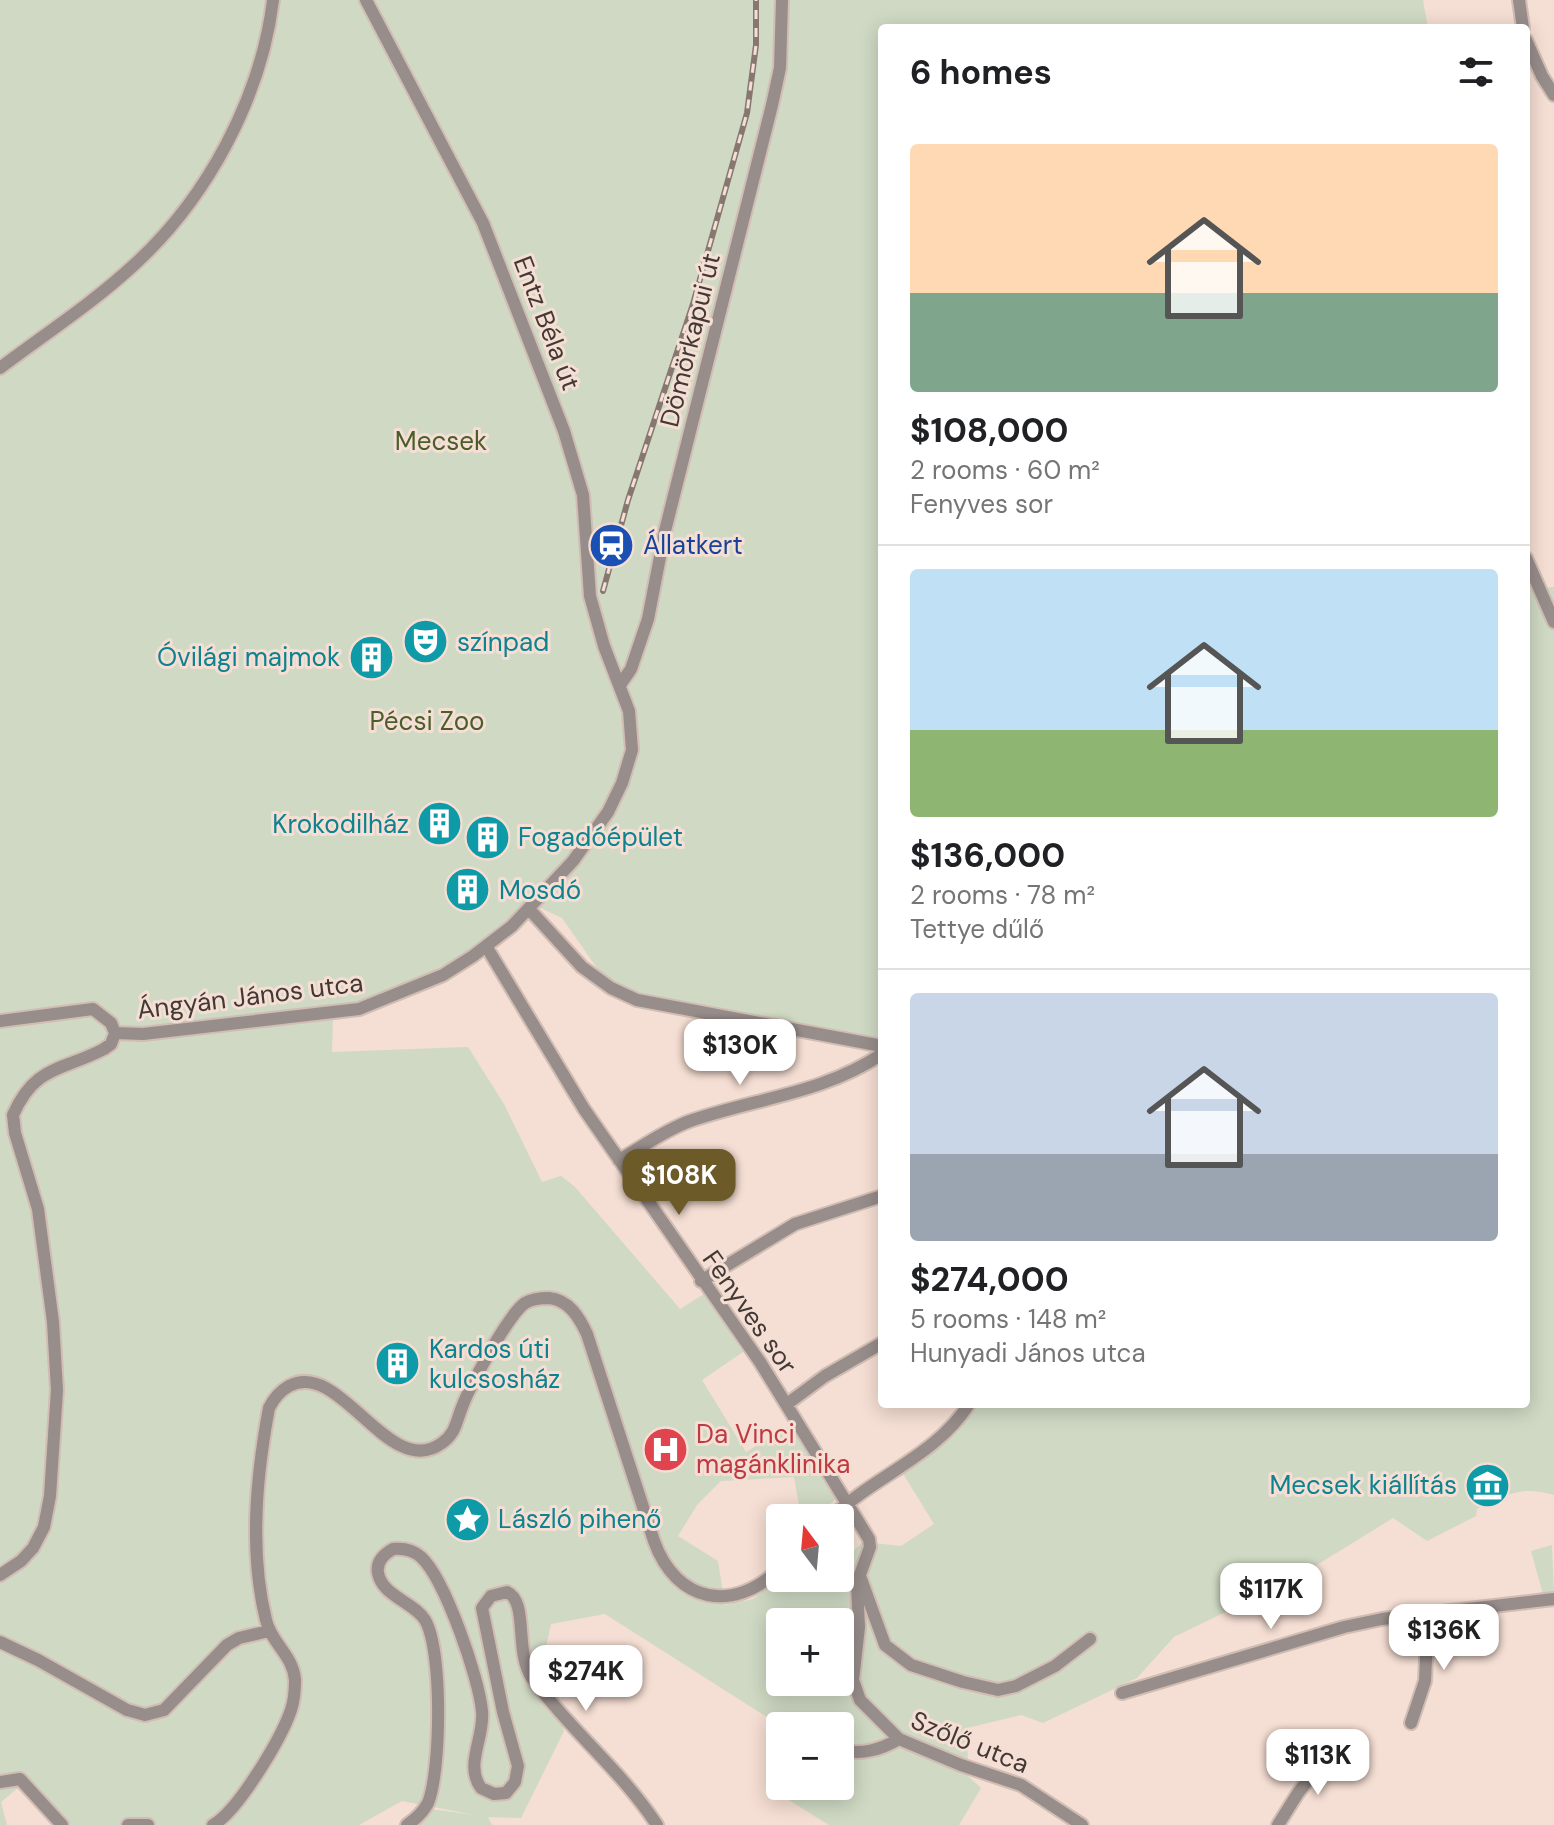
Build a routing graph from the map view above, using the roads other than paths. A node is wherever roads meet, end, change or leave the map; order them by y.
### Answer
1 (273, 0) edge
2 (366, 0) edge
3 (782, 0) edge
4 (1519, 0) edge
5 (1522, 24) edge
6 (1530, 49) edge
7 (1554, 95) edge
8 (0, 368) edge
9 (1530, 567) edge
10 (1554, 622) edge
11 (620, 685) junction
12 (529, 909) junction
13 (486, 946) junction
14 (0, 1021) edge
15 (115, 1033) junction
16 (878, 1045) edge
17 (878, 1056) edge
18 (13, 1115) junction
19 (0, 1122) edge
20 (619, 1160) junction
21 (878, 1197) edge
22 (701, 1281) junction
23 (878, 1345) edge
24 (787, 1404) junction
25 (966, 1408) edge
26 (847, 1502) junction
27 (0, 1575) edge
28 (766, 1580) edge
29 (863, 1599) junction
30 (1554, 1599) edge
31 (1428, 1614) junction
32 (269, 1631) junction
33 (1090, 1639) dead end
34 (0, 1642) edge
35 (1122, 1693) dead end
36 (1411, 1723) dead end
37 (899, 1739) junction
38 (1332, 1749) dead end
39 (854, 1751) edge
40 (0, 1782) edge
41 (62, 1825) edge
42 (128, 1825) edge
43 (148, 1825) edge
44 (213, 1825) edge
45 (407, 1825) edge
46 (657, 1825) edge
47 (1082, 1825) edge
48 (1278, 1825) edge

1 - 8 street
2 - 11 street, Entz Béla út
3 - 11 street, Dömörkapui út
4 - 5 street
6 - 7 street
9 - 10 street
11 - 12 street, Ángyán János utca
12 - 13 street, Ángyán János utca
12 - 16 street
13 - 15 street, Ángyán János utca
13 - 20 street, Fenyves sor
14 - 15 street
15 - 18 street, Ángyán János utca
17 - 20 street
18 - 19 street
18 - 27 street
20 - 22 street, Fenyves sor
21 - 22 street
22 - 24 street, Fenyves sor
23 - 24 street
24 - 26 street, Fenyves sor
25 - 26 street
26 - 29 street
28 - 32 street
29 - 33 street
29 - 37 street, Szőlő utca
30 - 31 street
31 - 35 street
31 - 36 street
32 - 34 street
32 - 44 street
37 - 39 street
37 - 47 street, Szőlő utca
38 - 48 street
40 - 41 street
42 - 43 street
45 - 46 street

